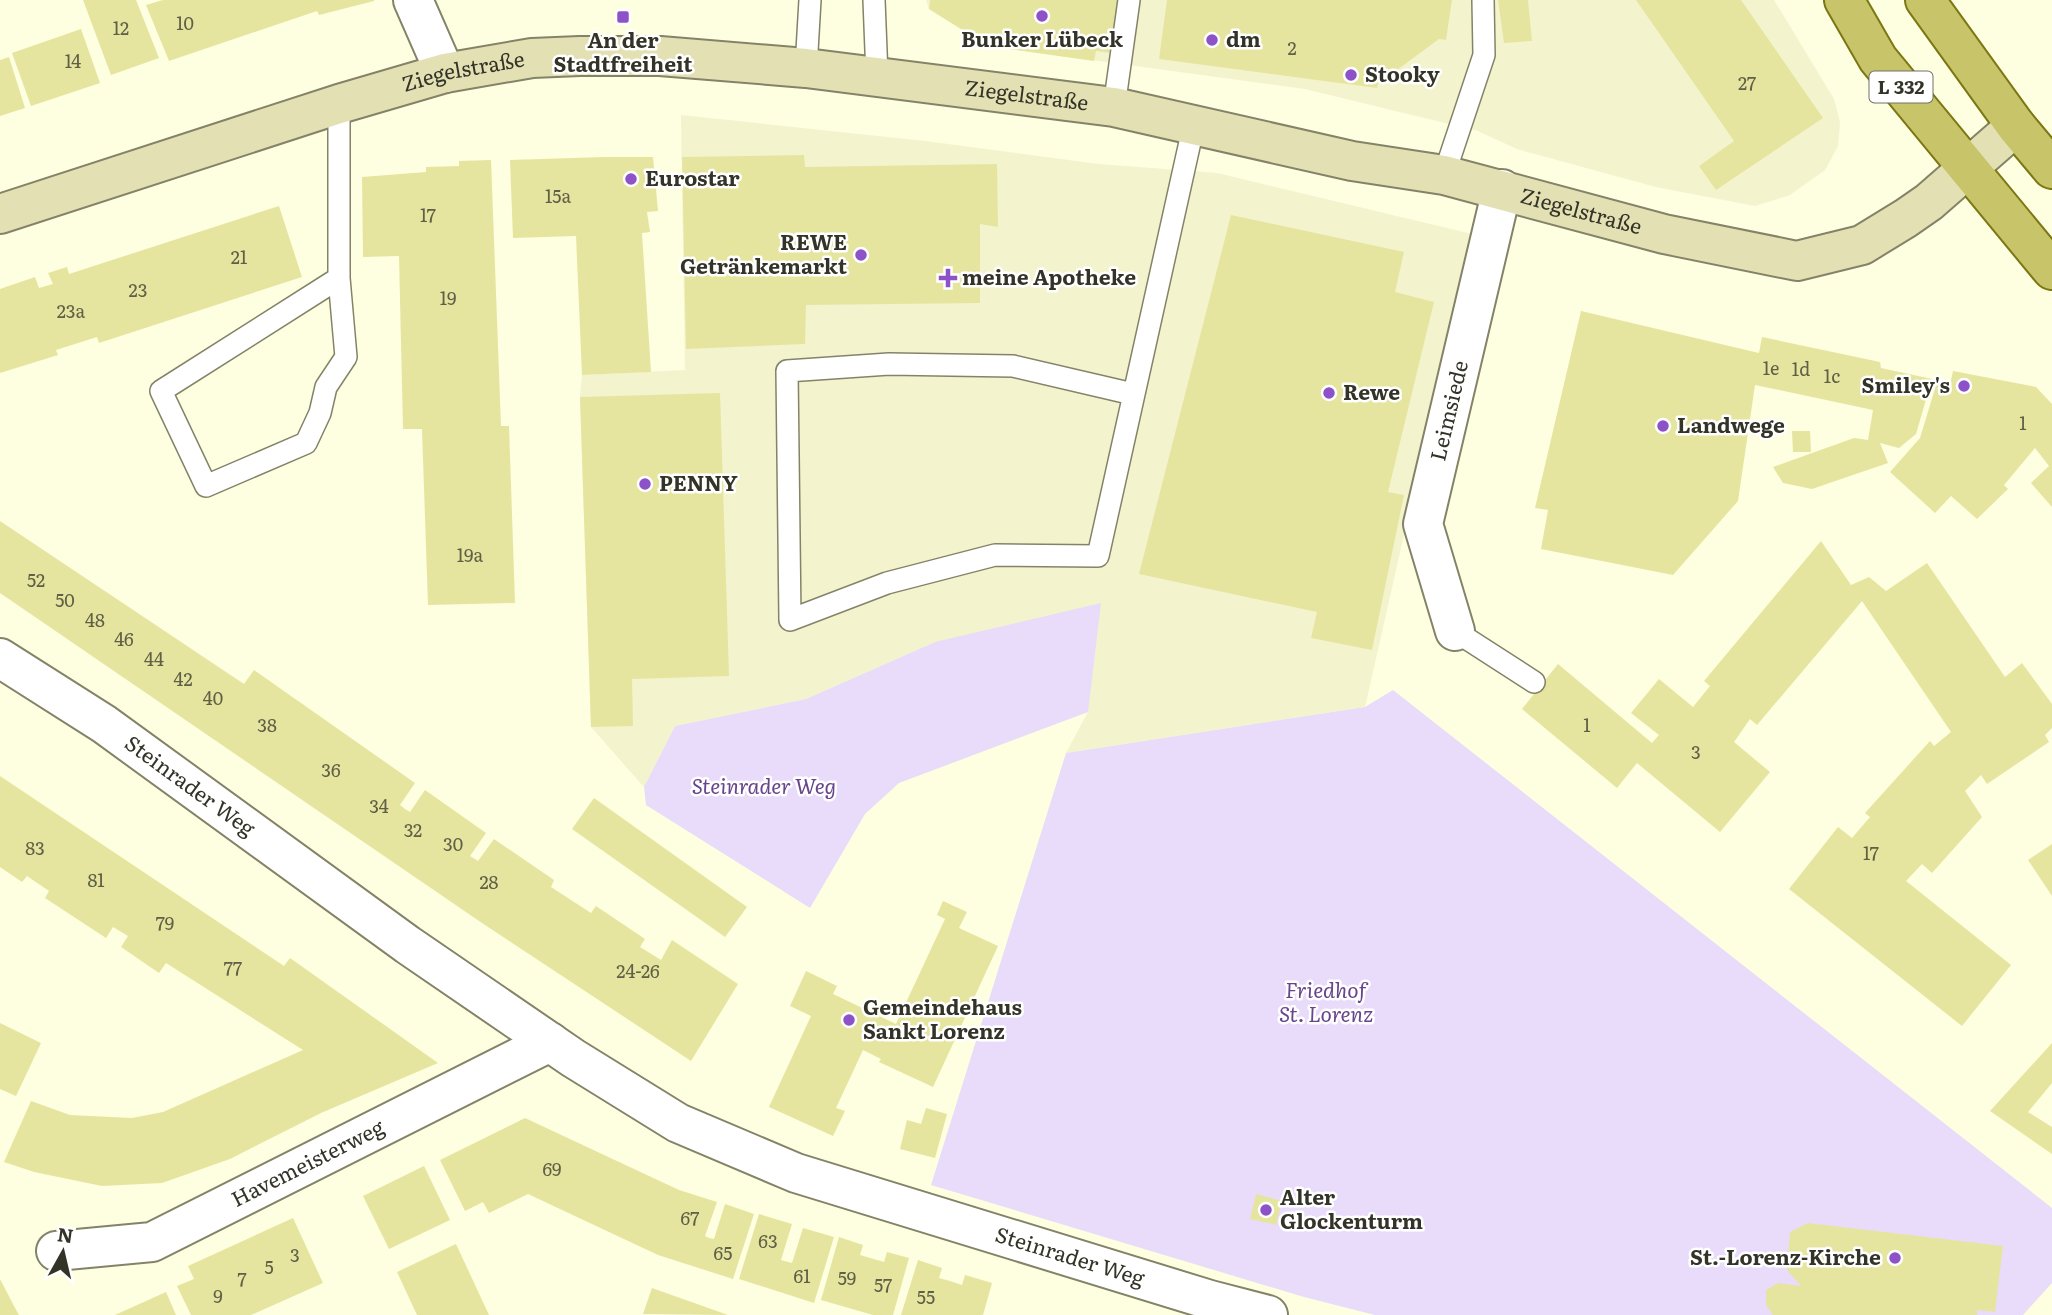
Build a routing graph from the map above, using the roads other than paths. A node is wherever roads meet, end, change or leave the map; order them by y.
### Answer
1 (413, 0) edge
2 (810, 0) edge
3 (874, 0) edge
4 (1129, 0) edge
5 (1483, 0) edge
6 (1844, 0) edge
7 (1925, 0) edge
8 (806, 68) junction
9 (444, 73) junction
10 (877, 76) junction
11 (339, 104) junction
12 (1114, 107) junction
13 (1195, 124) junction
14 (2016, 126) junction
15 (1966, 169) junction
16 (2052, 169) edge
17 (1444, 175) junction
18 (1502, 189) junction
19 (0, 214) edge
20 (2052, 270) edge
21 (339, 278) junction
22 (1133, 394) junction
23 (1455, 631) joint
24 (0, 658) edge
25 (1534, 682) dead end
26 (550, 1042) junction
27 (56, 1251) dead end
28 (1207, 1308) edge
29 (1268, 1315) edge

1 - 9 street
2 - 8 lane
3 - 10 lane
4 - 12 lane
5 - 17 lane
6 - 15 main road, L 332
7 - 14 main road
8 - 9 main road, Ziegelstraße
8 - 10 main road, Ziegelstraße
9 - 11 main road, Ziegelstraße
10 - 12 main road, Ziegelstraße
11 - 19 main road, Ziegelstraße
11 - 21 lane
12 - 13 main road, Ziegelstraße
13 - 17 main road, Ziegelstraße
13 - 22 lane
14 - 15 main road, Ziegelstraße
14 - 16 main road
15 - 18 main road, Ziegelstraße
15 - 20 main road, L 332
17 - 18 main road, Ziegelstraße
18 - 23 street, Leimsiede
21 - 21 lane
22 - 22 lane
23 - 25 lane
24 - 26 street, Steinrader Weg
26 - 27 street, Havemeisterweg
26 - 28 street, Steinrader Weg
28 - 29 street, Steinrader Weg

